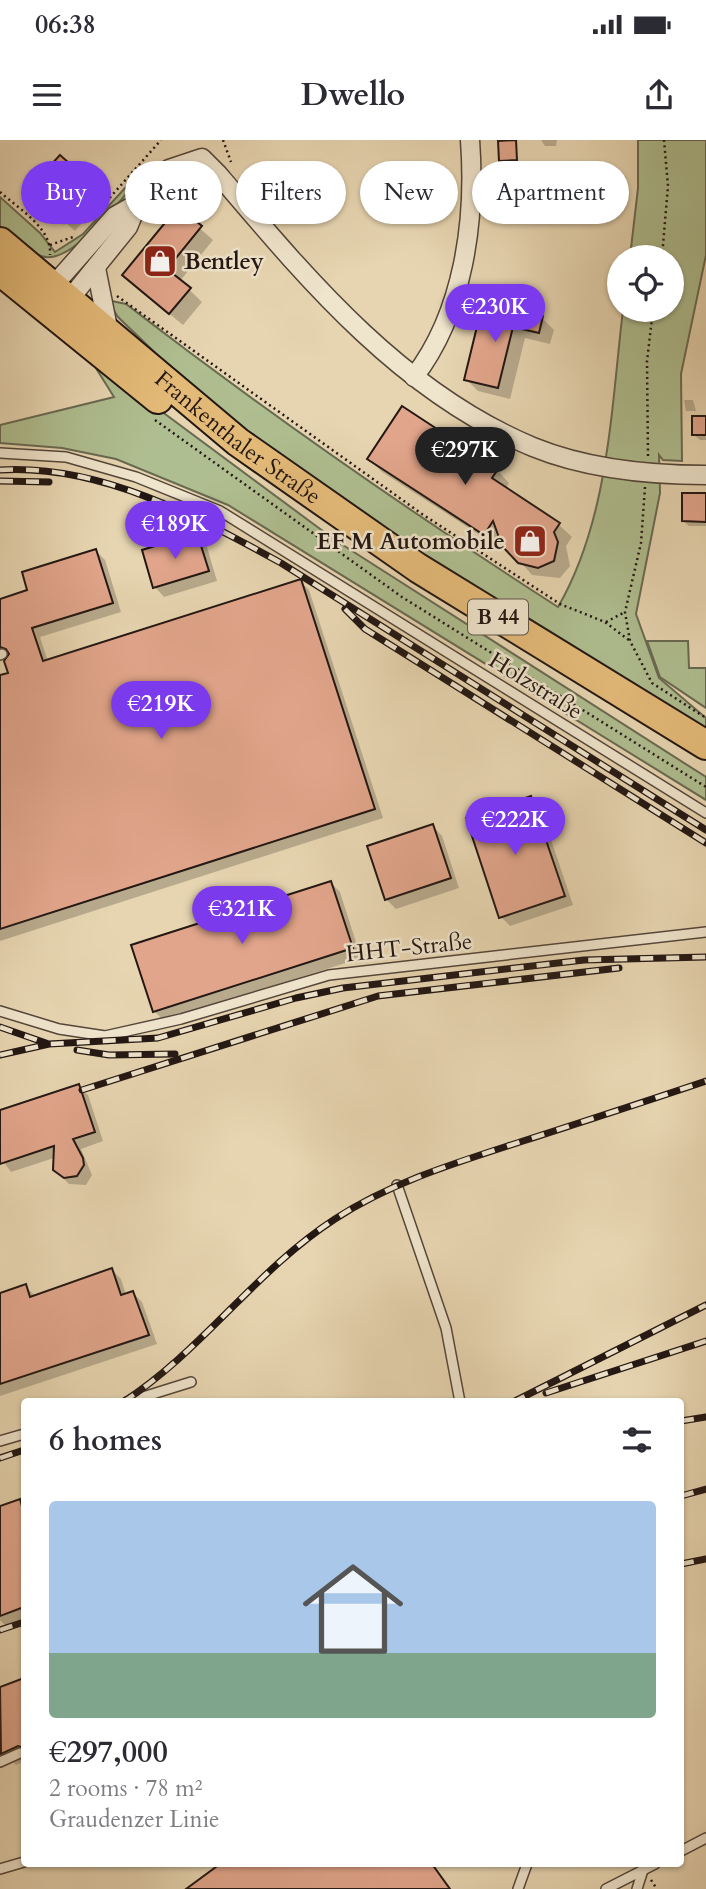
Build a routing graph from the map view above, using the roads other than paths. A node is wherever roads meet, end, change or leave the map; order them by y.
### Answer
1 (205, 140) edge
2 (470, 140) edge
3 (202, 158) junction
4 (193, 161) edge
5 (125, 210) edge
6 (129, 224) edge
7 (0, 242) edge
8 (96, 268) junction
9 (0, 271) edge
10 (58, 292) junction
11 (109, 334) junction
12 (414, 377) junction
13 (0, 453) edge
14 (706, 475) edge
15 (706, 745) edge
16 (706, 766) edge
17 (706, 813) edge
18 (706, 932) edge
19 (0, 1011) edge
20 (397, 1185) dead end
21 (191, 1382) dead end
22 (140, 1398) edge
23 (459, 1398) edge
24 (21, 1435) edge
25 (0, 1441) edge
26 (20, 1754) dead end
27 (0, 1762) edge
28 (706, 1838) edge
29 (684, 1849) edge
30 (21, 1863) edge
31 (526, 1867) edge
32 (649, 1867) edge
33 (0, 1869) edge
34 (643, 1870) junction
35 (518, 1889) edge
36 (606, 1889) edge
37 (637, 1889) edge

1 - 3 street
2 - 12 street
3 - 4 street
3 - 12 street
5 - 10 street
6 - 8 street
7 - 10 main road, Frankenthaler Straße / B 44
8 - 10 street
8 - 11 street
9 - 10 main road, Frankenthaler Straße / B 44
10 - 11 main road, Frankenthaler Straße / B 44
10 - 16 main road, Frankenthaler Straße / B 44
11 - 15 main road, Frankenthaler Straße / B 44
12 - 14 street
13 - 17 lane, Holzstraße
18 - 19 lane, HHT-Straße
20 - 23 lane
21 - 22 lane
24 - 25 lane
26 - 27 lane
28 - 29 lane
30 - 33 lane
31 - 35 lane
32 - 34 lane
34 - 36 lane
34 - 37 lane

